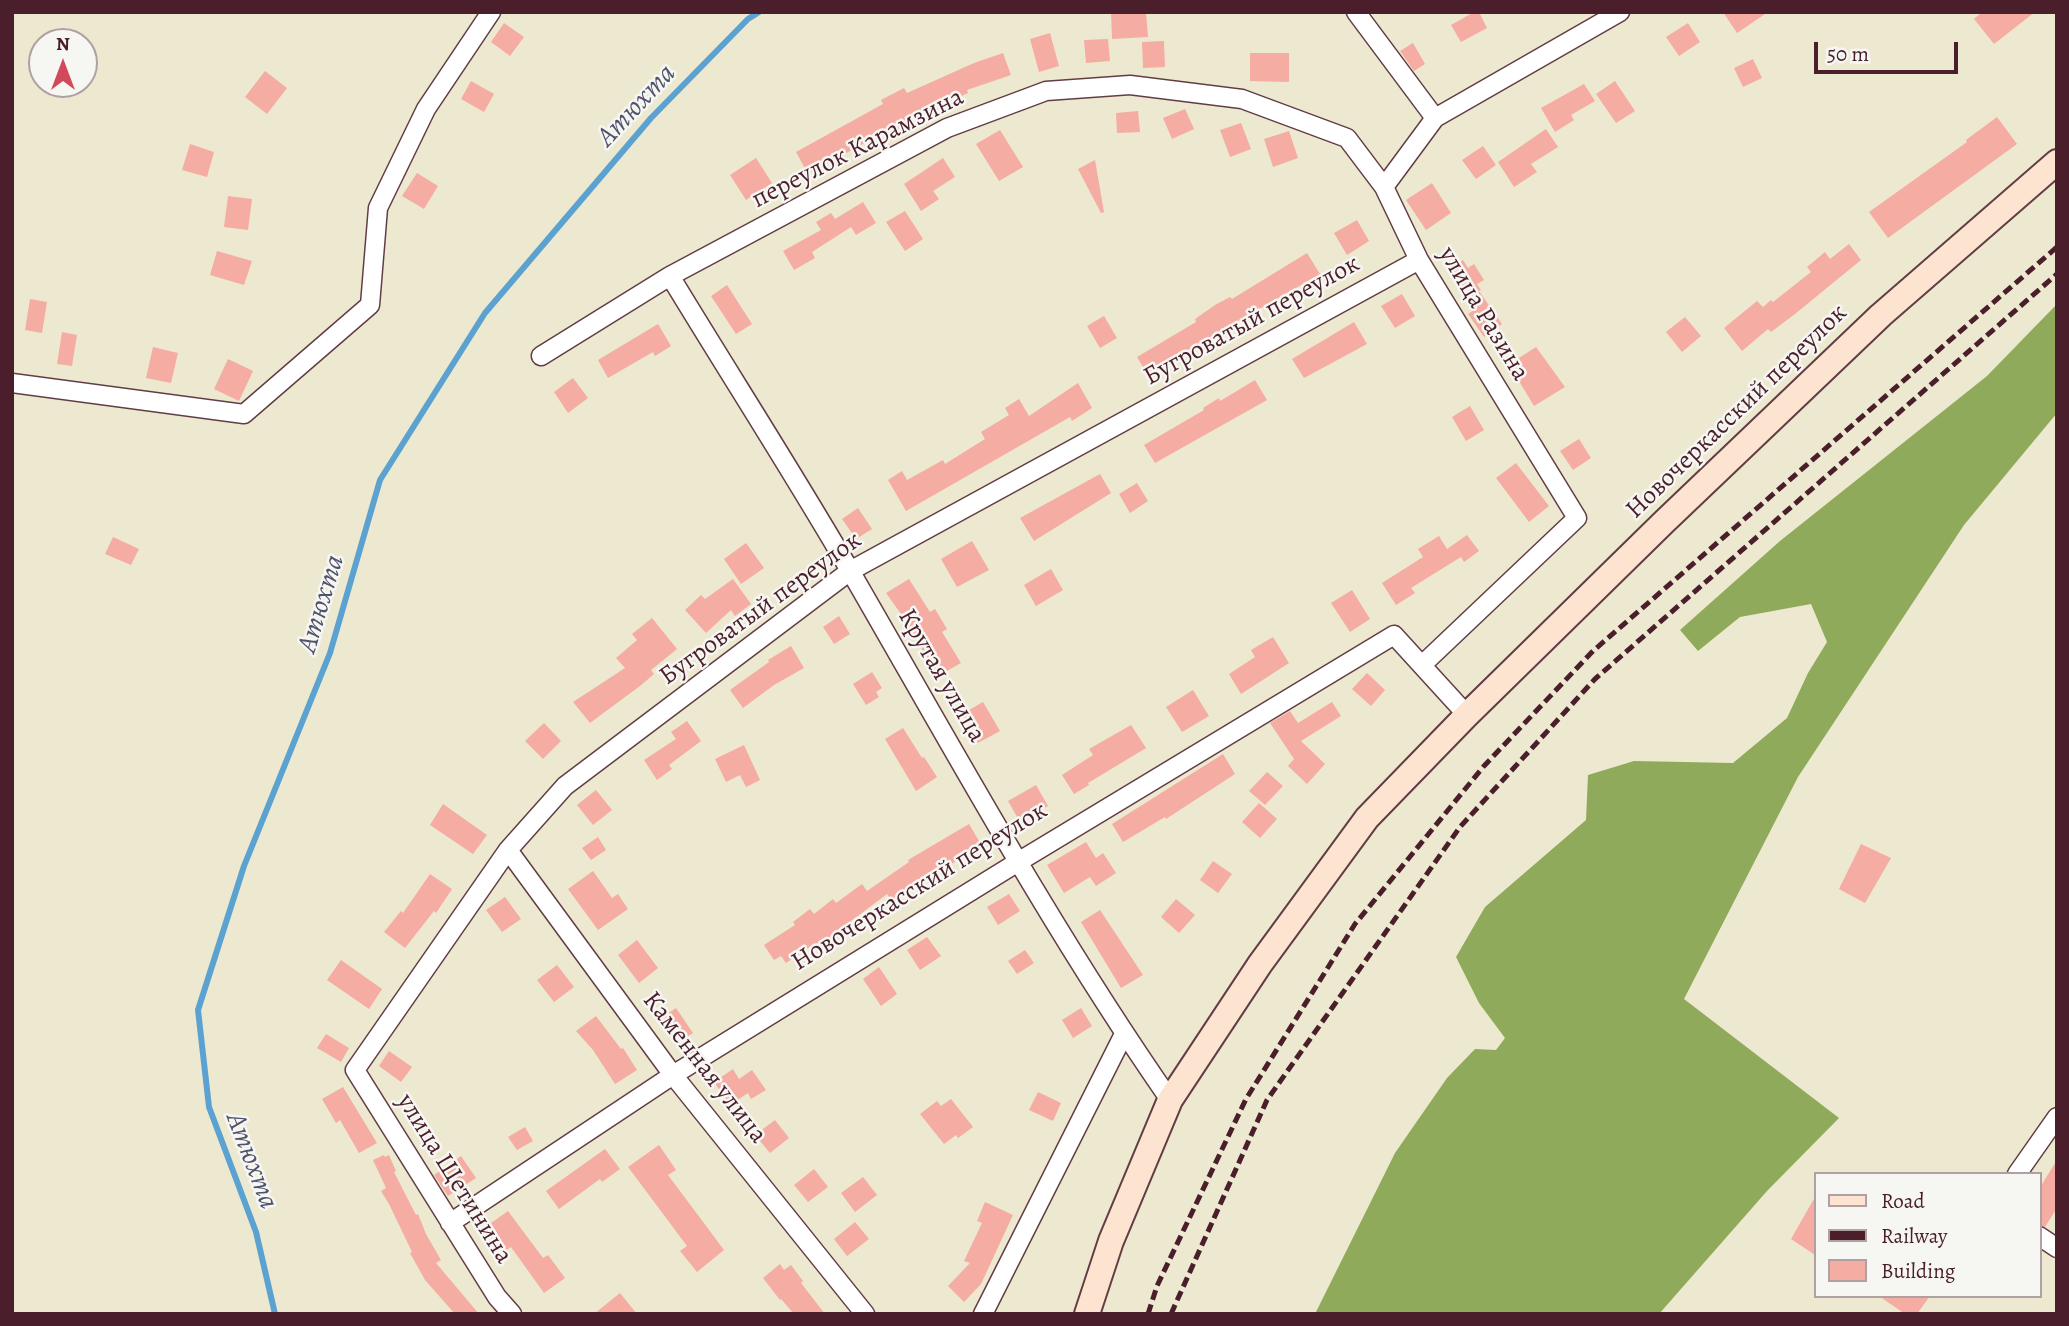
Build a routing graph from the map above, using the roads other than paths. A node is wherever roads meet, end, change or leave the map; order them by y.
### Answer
1 (491, 12) edge
2 (1356, 12) edge
3 (1620, 12) edge
4 (1435, 118) junction
5 (1346, 138) joint
6 (2057, 162) edge
7 (1384, 187) junction
8 (1419, 260) junction
9 (670, 276) junction
10 (541, 356) dead end
11 (12, 383) edge
12 (850, 571) junction
13 (1422, 665) junction
14 (1467, 715) junction
15 (508, 850) junction
16 (1018, 862) junction
17 (1124, 1034) junction
18 (355, 1070) joint
19 (673, 1075) junction
20 (1170, 1100) junction
21 (2057, 1117) edge
22 (2018, 1172) edge
23 (450, 1223) junction
24 (2041, 1237) edge
25 (2057, 1248) edge
26 (512, 1314) edge
27 (865, 1314) edge
28 (983, 1314) edge
29 (1087, 1314) edge

1 - 11 street
2 - 4 street
3 - 4 street
4 - 7 street
5 - 7 street, улица Разина
5 - 9 street, переулок Карамзина
6 - 14 main road, Новочеркасский переулок
7 - 8 street, улица Разина
8 - 12 street, Бугроватый переулок
8 - 13 street, улица Разина
9 - 10 street, переулок Карамзина
9 - 12 street, Крутая улица
12 - 15 street, Бугроватый переулок
12 - 16 street, Крутая улица
13 - 14 street, Новочеркасский переулок
13 - 16 street, Новочеркасский переулок
14 - 20 main road, Новочеркасский переулок
15 - 18 street, Бугроватый переулок
15 - 19 street, Каменная улица
16 - 17 street, Крутая улица
16 - 19 street, Новочеркасский переулок
17 - 20 street, Крутая улица
17 - 28 street
18 - 23 street, улица Щетинина
19 - 23 street, Новочеркасский переулок
19 - 27 street, Каменная улица
20 - 29 main road, Новочеркасский переулок
21 - 22 street
23 - 26 street, улица Щетинина
24 - 25 street

